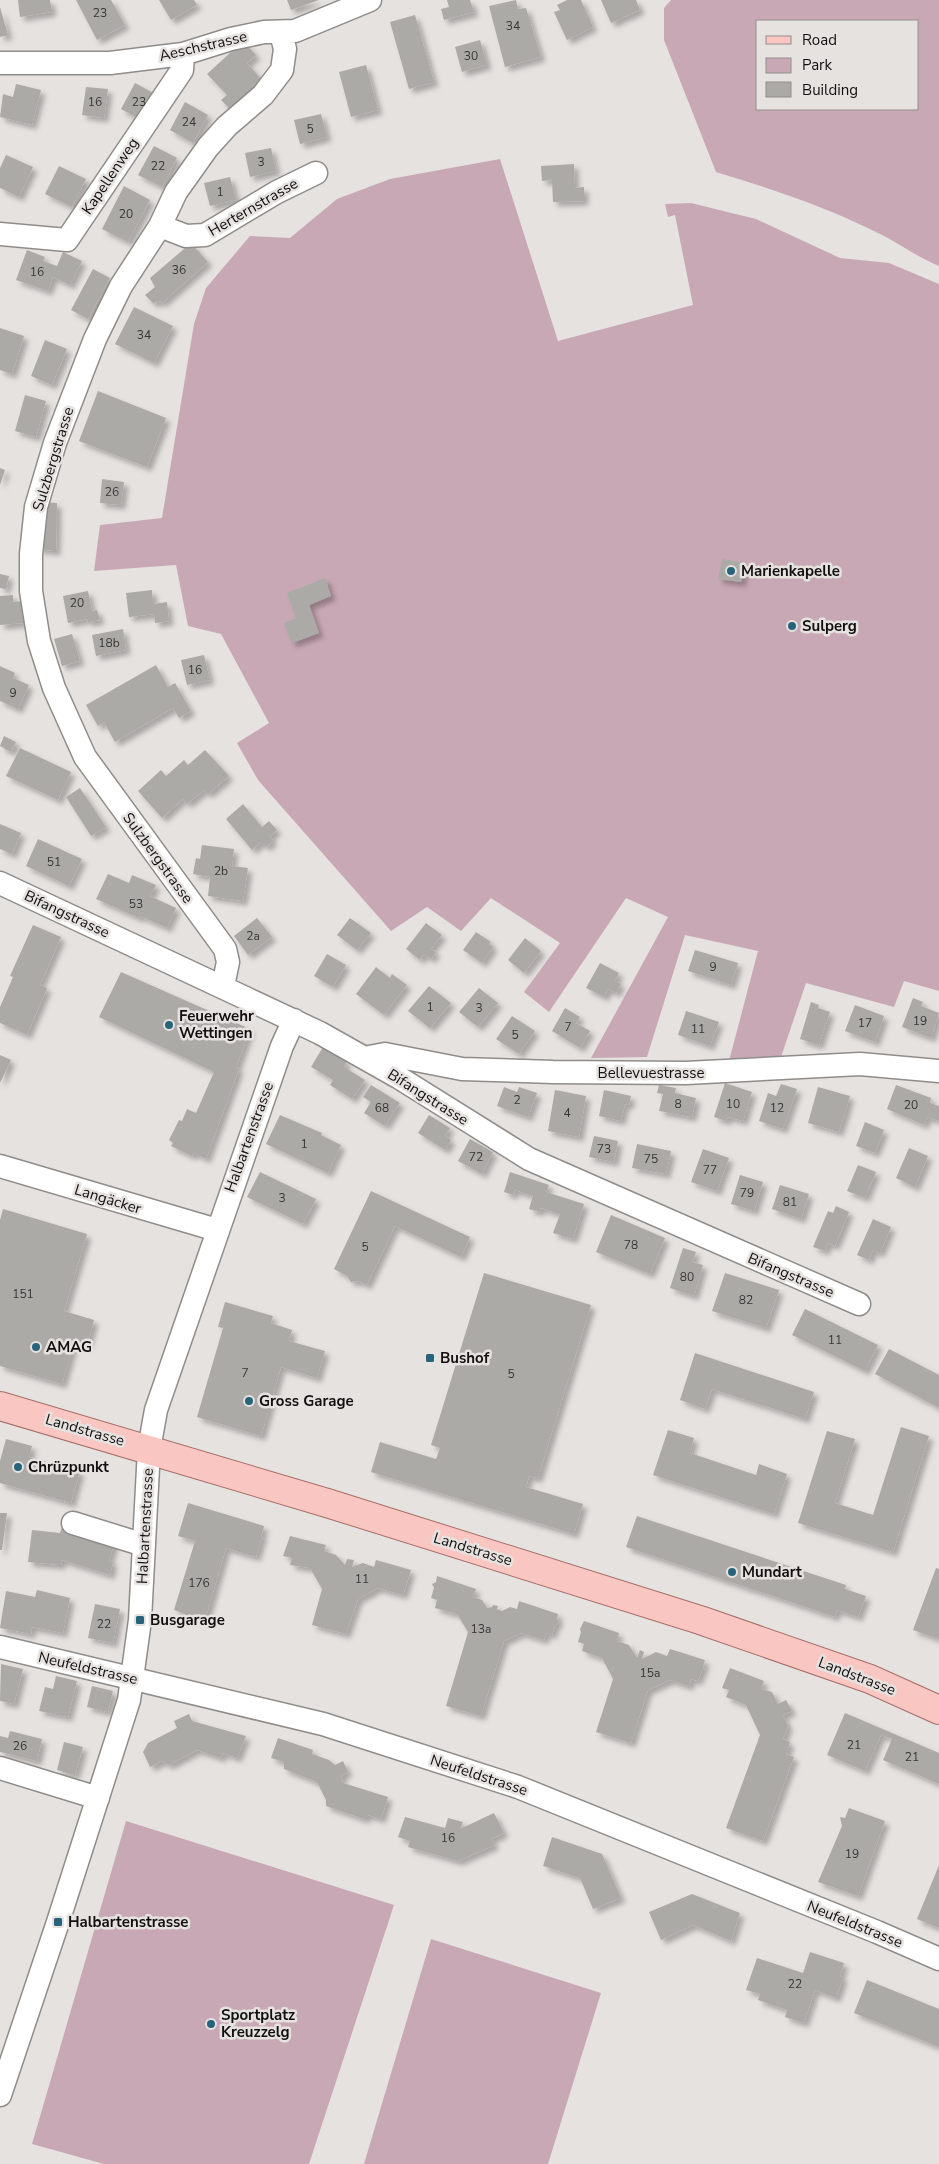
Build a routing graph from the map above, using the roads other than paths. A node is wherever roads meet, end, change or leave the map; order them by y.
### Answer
1 (370, 0) edge
2 (281, 33) junction
3 (183, 54) junction
4 (0, 63) edge
5 (316, 173) dead end
6 (160, 226) junction
7 (0, 234) edge
8 (0, 882) edge
9 (223, 986) junction
10 (294, 1020) junction
11 (364, 1058) junction
12 (939, 1072) edge
13 (0, 1166) edge
14 (217, 1230) junction
15 (859, 1304) dead end
16 (0, 1406) edge
17 (149, 1449) junction
18 (72, 1524) dead end
19 (144, 1545) junction
20 (0, 1647) edge
21 (132, 1678) junction
22 (939, 1710) edge
23 (0, 1768) edge
24 (98, 1798) junction
25 (939, 1959) edge
26 (0, 2095) edge

1 - 2 street, Aeschstrasse
2 - 3 street, Aeschstrasse
2 - 6 street, Sulzbergstrasse
3 - 4 street, Aeschstrasse
3 - 7 street, Kapellenweg
5 - 6 street, Herternstrasse
6 - 9 street, Sulzbergstrasse
8 - 9 street, Bifangstrasse
9 - 10 street, Bifangstrasse
10 - 11 street, Bifangstrasse
10 - 14 street, Halbartenstrasse
11 - 12 street, Bellevuestrasse
11 - 15 street, Bifangstrasse
13 - 14 street, Langäcker
14 - 17 street, Halbartenstrasse
16 - 17 main road, Landstrasse
17 - 19 street, Halbartenstrasse
17 - 22 main road, Landstrasse
18 - 19 street
19 - 21 street, Halbartenstrasse
20 - 21 street, Neufeldstrasse
21 - 24 street, Halbartenstrasse
21 - 25 street, Neufeldstrasse
23 - 24 street
24 - 26 street, Halbartenstrasse

